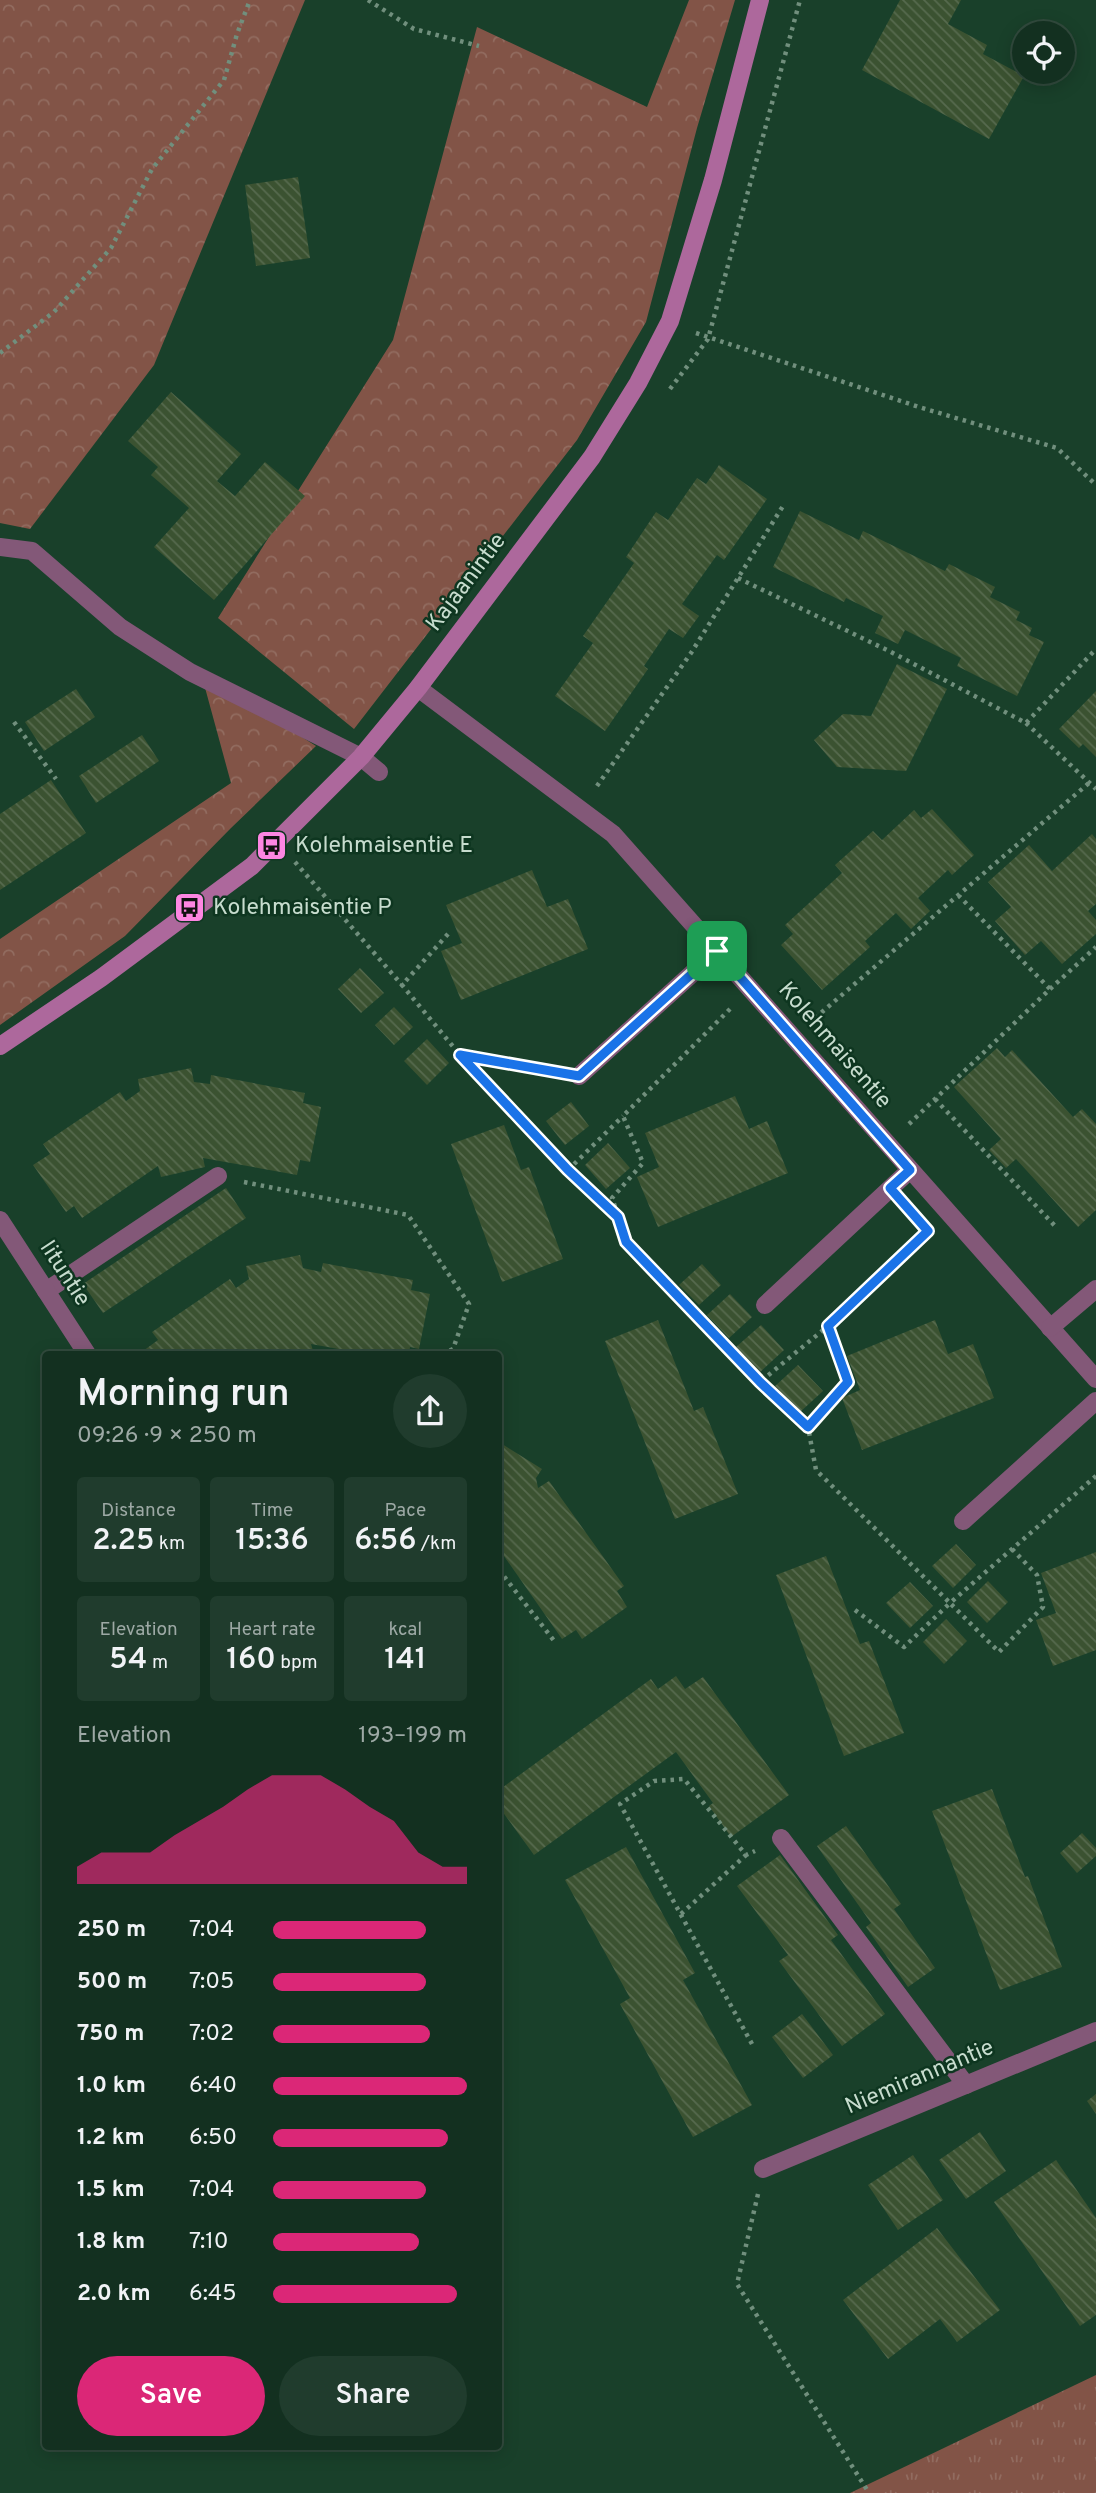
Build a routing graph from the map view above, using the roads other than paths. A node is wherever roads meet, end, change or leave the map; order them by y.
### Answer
1 (760, 0) edge
2 (0, 547) edge
3 (418, 688) junction
4 (361, 757) junction
5 (379, 772) dead end
6 (717, 951) junction
7 (0, 1046) edge
8 (579, 1076) road end
9 (910, 1170) junction
10 (218, 1176) road end
11 (0, 1220) edge
12 (1096, 1289) edge
13 (46, 1291) junction
14 (765, 1305) dead end
15 (1050, 1328) junction
16 (85, 1351) edge
17 (1096, 1379) edge
18 (1096, 1401) edge
19 (962, 1521) dead end
20 (781, 1838) road end
21 (1096, 2031) edge
22 (966, 2085) junction
23 (763, 2169) road end

1 - 3 street, Kajaanintie
2 - 4 street
3 - 4 street, Kajaanintie
3 - 6 street, Kolehmaisentie
4 - 5 street
4 - 7 street, Kajaanintie
6 - 8 street
6 - 9 street, Kolehmaisentie
9 - 14 street
9 - 15 street, Kolehmaisentie
10 - 13 street
11 - 13 street, Iituntie
12 - 15 street
13 - 16 street, Iituntie
15 - 17 street, Kolehmaisentie
18 - 19 street
20 - 22 street
21 - 22 street, Niemirannantie
22 - 23 street, Niemirannantie

